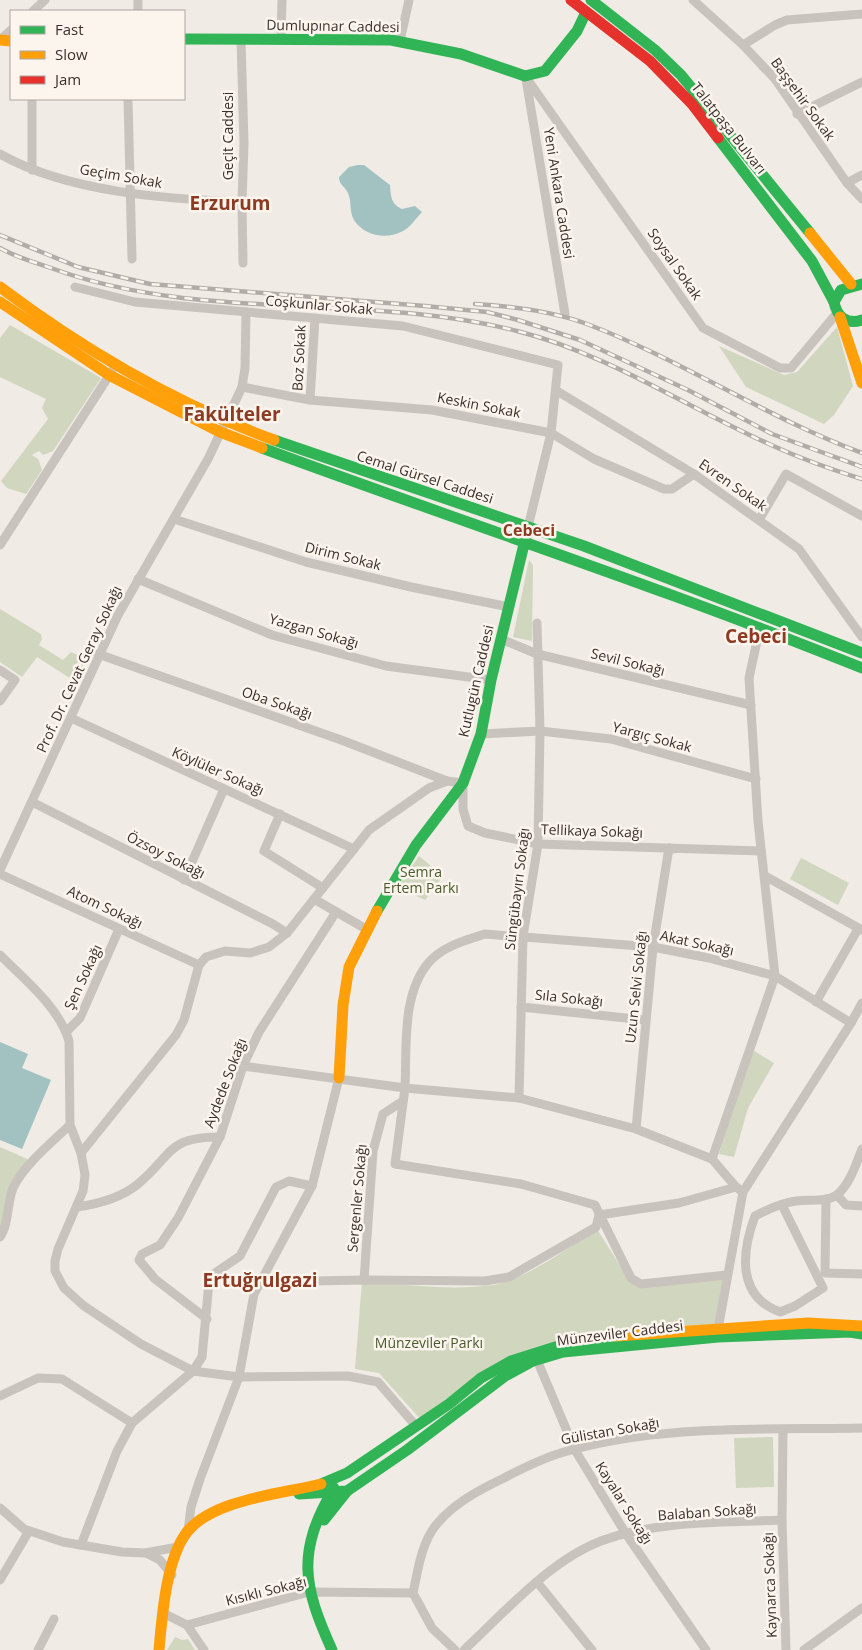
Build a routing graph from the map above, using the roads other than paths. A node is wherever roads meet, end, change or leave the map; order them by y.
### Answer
1 (46, 0) edge
2 (282, 0) edge
3 (409, 0) edge
4 (693, 0) edge
5 (582, 3) edge
6 (34, 10) edge
7 (862, 14) edge
8 (10, 31) edge
9 (185, 39) edge
10 (281, 39) junction
11 (0, 40) edge
12 (241, 40) junction
13 (400, 41) junction
14 (743, 45) junction
15 (525, 76) junction
16 (862, 82) edge
17 (32, 100) edge
18 (128, 100) edge
19 (797, 114) junction
20 (0, 154) edge
21 (32, 170) junction
22 (862, 175) edge
23 (847, 183) junction
24 (131, 192) junction
25 (862, 199) edge
26 (242, 202) junction
27 (132, 259) dead end
28 (243, 263) dead end
29 (858, 285) edge
30 (0, 288) edge
31 (75, 288) dead end
32 (0, 302) edge
33 (837, 311) junction
34 (246, 312) junction
35 (565, 314) dead end
36 (315, 318) junction
37 (862, 320) edge
38 (112, 371) junction
39 (862, 383) edge
40 (242, 387) junction
41 (557, 391) junction
42 (310, 400) junction
43 (224, 421) junction
44 (220, 432) junction
45 (551, 433) junction
46 (694, 474) junction
47 (862, 516) edge
48 (174, 519) junction
49 (759, 520) junction
50 (528, 527) junction
51 (525, 541) junction
52 (0, 545) edge
53 (138, 579) junction
54 (509, 607) junction
55 (538, 623) dead end
56 (760, 627) junction
57 (862, 637) edge
58 (502, 639) junction
59 (862, 653) edge
60 (98, 654) junction
61 (537, 654) junction
62 (862, 668) edge
63 (0, 670) edge
64 (491, 680) junction
65 (0, 701) edge
66 (751, 706) junction
67 (71, 718) junction
68 (540, 731) junction
69 (481, 734) junction
70 (756, 779) junction
71 (447, 780) junction
72 (463, 783) junction
73 (224, 788) junction
74 (32, 802) junction
75 (280, 814) junction
76 (538, 844) junction
77 (669, 848) junction
78 (354, 849) junction
79 (762, 851) junction
80 (0, 870) edge
81 (0, 874) edge
82 (765, 876) junction
83 (184, 880) junction
84 (323, 888) junction
85 (314, 899) junction
86 (336, 912) junction
87 (120, 929) junction
88 (366, 929) junction
89 (860, 930) edge
90 (287, 933) junction
91 (523, 936) junction
92 (653, 947) junction
93 (0, 955) edge
94 (199, 965) junction
95 (775, 976) junction
96 (816, 1002) junction
97 (862, 1002) edge
98 (521, 1007) junction
99 (645, 1020) junction
100 (851, 1023) junction
101 (66, 1032) junction
102 (243, 1066) junction
103 (339, 1078) junction
104 (405, 1088) junction
105 (518, 1098) junction
106 (403, 1101) junction
107 (70, 1125) junction
108 (636, 1129) junction
109 (220, 1137) junction
110 (862, 1149) edge
111 (81, 1153) junction
112 (712, 1158) junction
113 (312, 1186) junction
114 (739, 1189) junction
115 (837, 1195) junction
116 (826, 1200) junction
117 (782, 1204) junction
118 (862, 1206) edge
119 (77, 1207) junction
120 (600, 1215) junction
121 (0, 1237) edge
122 (862, 1274) edge
123 (727, 1275) junction
124 (364, 1280) junction
125 (262, 1282) junction
126 (206, 1319) junction
127 (862, 1326) edge
128 (718, 1329) junction
129 (862, 1334) edge
130 (537, 1360) junction
131 (193, 1371) junction
132 (239, 1377) junction
133 (0, 1396) edge
134 (132, 1423) junction
135 (416, 1426) junction
136 (862, 1428) edge
137 (783, 1430) junction
138 (575, 1450) junction
139 (342, 1476) junction
140 (347, 1491) junction
141 (331, 1493) junction
142 (316, 1494) junction
143 (272, 1495) junction
144 (0, 1508) edge
145 (323, 1511) junction
146 (782, 1520) junction
147 (28, 1530) junction
148 (188, 1531) junction
149 (314, 1533) junction
150 (626, 1534) junction
151 (81, 1545) junction
152 (178, 1548) junction
153 (146, 1553) junction
154 (172, 1575) junction
155 (0, 1580) edge
156 (537, 1582) junction
157 (309, 1592) junction
158 (413, 1593) junction
159 (862, 1608) edge
160 (163, 1613) junction
161 (54, 1619) dead end
162 (187, 1625) junction
163 (38, 1650) edge
164 (159, 1650) edge
165 (204, 1650) edge
166 (332, 1650) edge
167 (455, 1650) edge
168 (464, 1650) edge
169 (592, 1650) edge
170 (706, 1650) edge
171 (786, 1650) edge
172 (804, 1650) edge

1 - 6 street
2 - 10 street
3 - 13 street
4 - 14 street, Başşehir Sokak
5 - 15 main road
5 - 29 main road, Talatpaşa Bulvarı
5 - 33 main road, Talatpaşa Bulvarı
7 - 14 street
8 - 11 street
9 - 12 main road, Dumlupınar Caddesi
10 - 12 main road, Dumlupınar Caddesi
10 - 13 main road, Dumlupınar Caddesi
12 - 26 street, Geçit Caddesi
13 - 15 main road, Dumlupınar Caddesi
14 - 19 street, Başşehir Sokak
15 - 33 street, Soysal Sokak
15 - 35 street, Yeni Ankara Caddesi
16 - 19 street
17 - 21 street
18 - 24 street
19 - 23 street, Başşehir Sokak
20 - 21 street, Geçim Sokak
21 - 24 street, Geçim Sokak
22 - 23 street
23 - 25 street, Başşehir Sokak
24 - 26 street, Geçim Sokak
24 - 27 street
26 - 28 street, Geçit Caddesi
29 - 33 main road
30 - 38 main road, Cemal Gürsel Caddesi
31 - 34 street, Coşkunlar Sokak
32 - 38 main road, Cemal Gürsel Caddesi
33 - 37 main road
33 - 39 main road, Talatpaşa Bulvarı
34 - 36 street, Coşkunlar Sokak
34 - 40 street
36 - 41 street, Coşkunlar Sokak
36 - 42 street, Boz Sokak
38 - 43 main road, Cemal Gürsel Caddesi
38 - 44 main road, Cemal Gürsel Caddesi
38 - 52 street
40 - 42 street, Keskin Sokak
40 - 43 street
41 - 45 street
41 - 46 street, Evren Sokak
42 - 45 street, Keskin Sokak
43 - 44 street
43 - 50 main road, Cemal Gürsel Caddesi
44 - 48 street, Prof. Dr. Cevat Geray Sokağı
44 - 51 main road, Cemal Gürsel Caddesi
45 - 46 street, Keskin Sokak
45 - 50 street
46 - 49 street, Evren Sokak
47 - 49 street
48 - 53 street, Prof. Dr. Cevat Geray Sokağı
48 - 54 street, Dirim Sokak
49 - 57 street, Evren Sokak
50 - 51 main road, Kutlugün Caddesi
50 - 59 main road, Cemal Gürsel Caddesi
51 - 54 main road, Kutlugün Caddesi
51 - 56 main road, Cemal Gürsel Caddesi
53 - 60 street, Prof. Dr. Cevat Geray Sokağı
53 - 64 street, Yazgan Sokağı
54 - 58 main road, Kutlugün Caddesi
55 - 61 street, Süngübayırı Sokağı
56 - 62 main road, Cemal Gürsel Caddesi
56 - 66 street
58 - 61 street, Sevil Sokağı
58 - 64 main road, Kutlugün Caddesi
60 - 67 street, Prof. Dr. Cevat Geray Sokağı
60 - 71 street, Oba Sokağı
61 - 66 street, Sevil Sokağı
61 - 68 street, Süngübayırı Sokağı
63 - 65 street
64 - 69 main road, Kutlugün Caddesi
66 - 70 street
67 - 73 street, Köylüler Sokağı
67 - 74 street, Prof. Dr. Cevat Geray Sokağı
68 - 69 street, Yargıç Sokak
68 - 70 street, Yargıç Sokak
68 - 76 street, Süngübayırı Sokağı
69 - 72 main road, Kutlugün Caddesi
70 - 79 street
71 - 72 street, Oba Sokağı
71 - 78 street
72 - 76 street, Tellikaya Sokağı
72 - 88 main road, Kutlugün Caddesi
73 - 75 street, Köylüler Sokağı
73 - 83 street
74 - 80 street, Prof. Dr. Cevat Geray Sokağı
74 - 83 street, Özsoy Sokağı
75 - 78 street, Köylüler Sokağı
75 - 84 street
76 - 77 street, Tellikaya Sokağı
76 - 91 street, Süngübayırı Sokağı
77 - 79 street, Tellikaya Sokağı
77 - 92 street, Uzun Selvi Sokağı
78 - 84 street
79 - 82 street
81 - 87 street, Atom Sokağı
82 - 89 street
82 - 95 street
83 - 90 street, Özsoy Sokağı
84 - 85 street
85 - 86 street
85 - 90 street
86 - 88 street
86 - 102 street, Aydede Sokağı
87 - 94 street, Atom Sokağı
87 - 101 street, Şen Sokağı
88 - 103 main road, Kutlugün Caddesi
89 - 96 street
90 - 94 street
91 - 92 street, Akat Sokağı
91 - 98 street, Süngübayırı Sokağı
91 - 104 street, Akat Sokağı
92 - 95 street, Akat Sokağı
92 - 99 street, Uzun Selvi Sokağı
93 - 101 street
94 - 111 street
95 - 96 street, Akat Sokağı
95 - 112 street
96 - 100 street, Akat Sokağı
97 - 100 street
98 - 99 street, Sıla Sokağı
98 - 105 street, Süngübayırı Sokağı
99 - 108 street, Uzun Selvi Sokağı
100 - 114 street
101 - 107 street
102 - 103 street
102 - 109 street, Aydede Sokağı
103 - 104 street
103 - 113 street
104 - 105 street
104 - 106 street, Akat Sokağı
105 - 108 street
106 - 120 street, Akat Sokağı
106 - 124 street, Sergenler Sokağı
107 - 111 street
107 - 121 street
108 - 112 street
109 - 119 street
109 - 126 street, Aydede Sokağı
110 - 115 street
111 - 119 street
112 - 114 street
113 - 125 street
113 - 126 street
114 - 120 street
114 - 123 street
115 - 116 street
115 - 118 street
116 - 117 street
116 - 122 street
117 - 117 street
119 - 131 street
120 - 123 street
120 - 124 street
123 - 128 street
124 - 125 street
125 - 132 street
126 - 131 street
127 - 128 main road, Münzeviler Caddesi
128 - 135 main road, Münzeviler Caddesi
129 - 130 main road, Münzeviler Caddesi
130 - 138 street, Kayalar Sokağı
130 - 140 main road, Münzeviler Caddesi
131 - 132 street
131 - 134 street
132 - 135 street
132 - 148 street
133 - 134 street
134 - 151 street
135 - 139 main road, Münzeviler Caddesi
136 - 137 street, Gülistan Sokağı
137 - 138 street, Gülistan Sokağı
137 - 146 street, Kaynarca Sokağı
138 - 150 street, Kayalar Sokağı
138 - 158 street, Gülistan Sokağı
139 - 140 main road
139 - 141 main road
139 - 143 main road, Münzeviler Caddesi
140 - 141 main road, Münzeviler Caddesi
140 - 149 main road
141 - 142 main road, Münzeviler Caddesi
141 - 145 main road
142 - 143 main road, Münzeviler Caddesi
142 - 145 main road
143 - 148 main road, Münzeviler Caddesi
144 - 147 street
145 - 149 main road
146 - 150 street, Balaban Sokağı
146 - 171 street, Kaynarca Sokağı
147 - 151 street
147 - 155 street
148 - 152 main road, Münzeviler Caddesi
149 - 157 main road
150 - 156 street, Balaban Sokağı
150 - 170 street, Kayalar Sokağı
151 - 153 street
152 - 153 street
152 - 154 main road, Münzeviler Caddesi
153 - 154 street
154 - 160 main road, Münzeviler Caddesi
156 - 168 street, Balaban Sokağı
156 - 169 street
157 - 158 street, Kısıklı Sokağı
157 - 162 street, Kısıklı Sokağı
157 - 166 main road
158 - 167 street
159 - 172 street
160 - 162 street
160 - 164 main road, Münzeviler Caddesi
161 - 163 street
162 - 165 street

